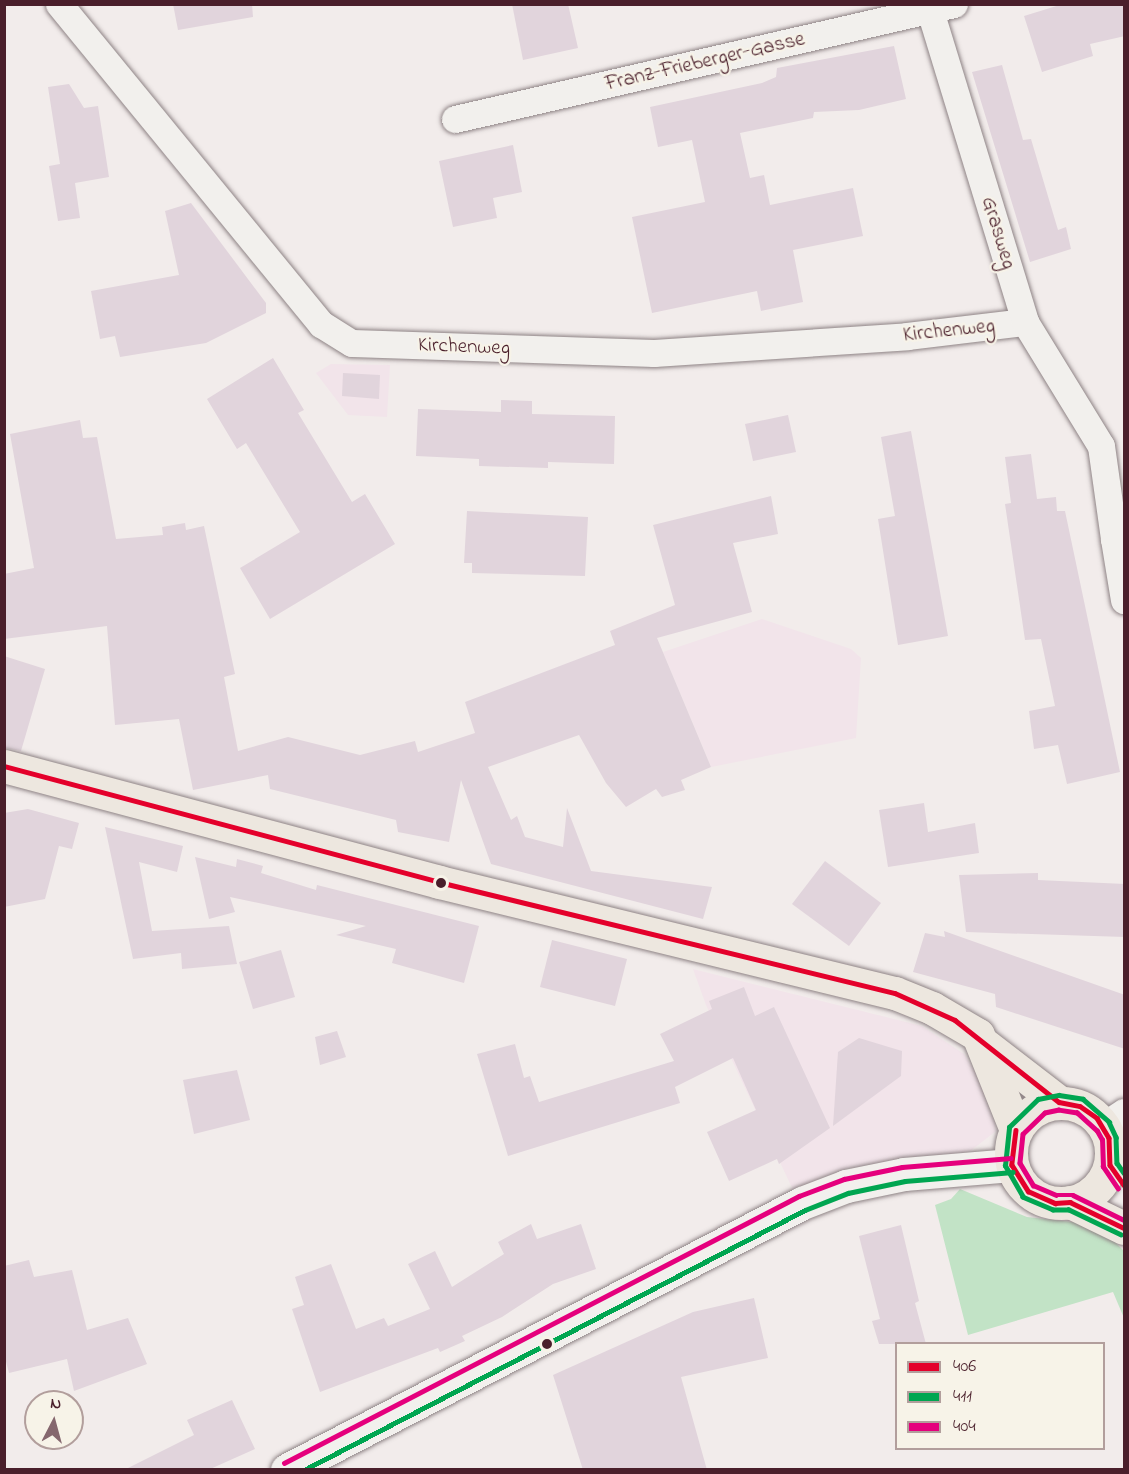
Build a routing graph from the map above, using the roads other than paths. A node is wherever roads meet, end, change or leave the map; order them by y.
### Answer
1 (59, 4) edge
2 (937, 7) edge
3 (455, 118) dead end
4 (1025, 322) junction
5 (1113, 450) edge
6 (1125, 514) edge
7 (1114, 538) junction
8 (1125, 600) edge
9 (4, 766) edge
10 (985, 1045) junction
11 (1059, 1102) junction
12 (1114, 1119) edge
13 (1016, 1130) junction
14 (1012, 1165) junction
15 (1117, 1175) edge
16 (1070, 1202) junction
17 (1125, 1228) edge
18 (287, 1470) edge

1 - 4 street, Kirchenweg
2 - 3 street, Franz-Frieberger-Gasse
2 - 4 street, Grasweg
4 - 5 street, Grasweg
5 - 7 street, Grasweg
6 - 7 street
7 - 8 street, Grasweg
9 - 10 main road
10 - 11 main road
10 - 13 main road
11 - 12 main road
11 - 13 main road
12 - 15 main road
13 - 14 main road
14 - 16 main road
14 - 18 main road
15 - 16 main road
16 - 17 main road

